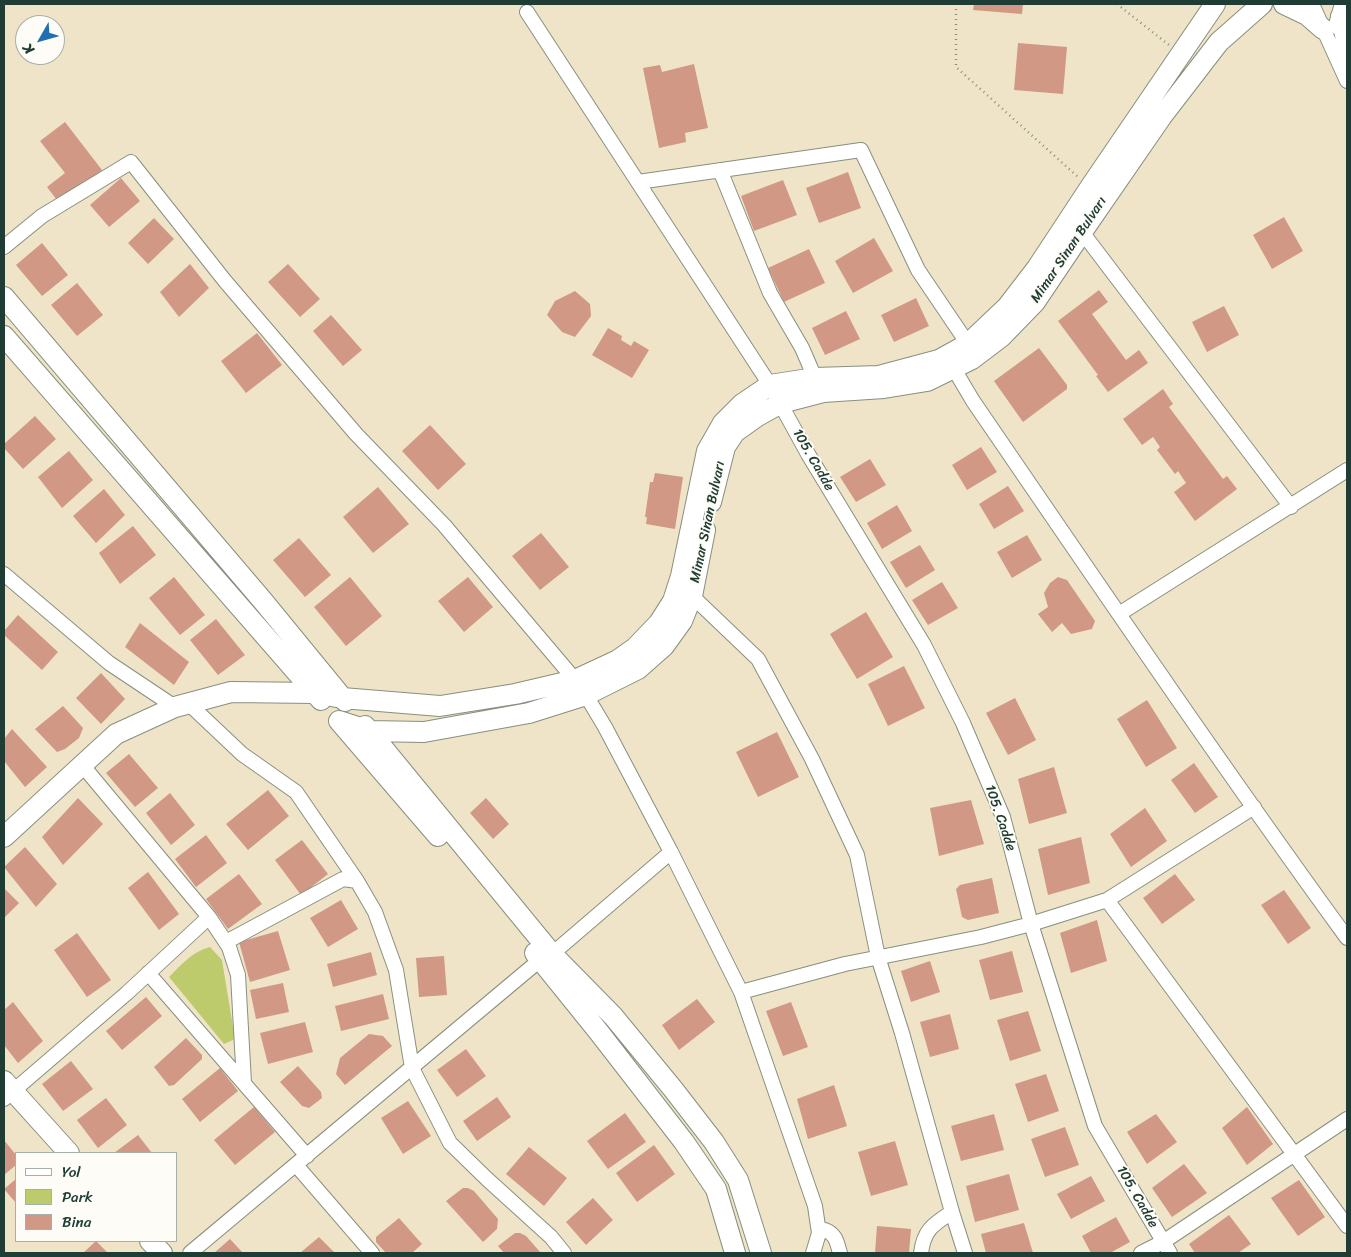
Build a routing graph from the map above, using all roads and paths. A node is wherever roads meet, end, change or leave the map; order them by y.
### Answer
1 (956, 4) edge
2 (1117, 4) edge
3 (1215, 4) edge
4 (1262, 4) edge
5 (1284, 4) edge
6 (1312, 4) edge
7 (1335, 4) edge
8 (1345, 4) edge
9 (527, 12) dead end
10 (1331, 27) junction
11 (1180, 54) junction
12 (1347, 59) edge
13 (1347, 81) edge
14 (720, 170) junction
15 (638, 182) junction
16 (1091, 186) junction
17 (1082, 232) junction
18 (4, 247) edge
19 (4, 297) edge
20 (4, 336) edge
21 (968, 344) junction
22 (954, 369) junction
23 (815, 378) junction
24 (770, 385) junction
25 (781, 403) junction
26 (1347, 470) edge
27 (1291, 507) junction
28 (6, 580) edge
29 (692, 596) junction
30 (1119, 614) junction
31 (580, 687) junction
32 (315, 693) junction
33 (342, 698) junction
34 (182, 705) junction
35 (339, 721) junction
36 (370, 731) junction
37 (83, 766) junction
38 (1254, 807) junction
39 (4, 837) edge
40 (671, 852) junction
41 (357, 881) junction
42 (1107, 900) junction
43 (209, 917) junction
44 (1032, 924) junction
45 (1347, 938) edge
46 (226, 942) junction
47 (546, 957) junction
48 (878, 957) junction
49 (148, 973) junction
50 (741, 992) junction
51 (412, 1068) junction
52 (244, 1083) junction
53 (7, 1090) edge
54 (1347, 1119) edge
55 (69, 1152) edge
56 (1294, 1153) junction
57 (307, 1156) junction
58 (296, 1165) junction
59 (952, 1212) junction
60 (1347, 1226) edge
61 (819, 1233) junction
62 (1166, 1248) edge
63 (190, 1253) edge
64 (372, 1253) edge
65 (564, 1253) edge
66 (735, 1253) edge
67 (761, 1253) edge
68 (813, 1253) edge
69 (840, 1253) edge
70 (921, 1253) edge
71 (966, 1253) edge
72 (1141, 1253) edge

1 - 16 path
2 - 11 path
3 - 11 main road, Mimar Sinan Bulvarı
4 - 17 main road, Mimar Sinan Bulvarı
5 - 10 main road
6 - 10 street
7 - 10 street
8 - 10 main road
9 - 15 street, 105. Cadde
10 - 12 street
10 - 13 street
11 - 16 main road, Mimar Sinan Bulvarı
14 - 15 street
14 - 21 street
14 - 23 street
15 - 24 street, 105. Cadde
16 - 21 main road, Mimar Sinan Bulvarı
17 - 22 main road, Mimar Sinan Bulvarı
17 - 27 street
18 - 31 street
19 - 33 main road
20 - 32 main road
21 - 23 main road, Mimar Sinan Bulvarı
22 - 25 main road, Mimar Sinan Bulvarı
22 - 30 street
23 - 24 main road, Mimar Sinan Bulvarı
24 - 25 street, 105. Cadde
24 - 31 main road, Mimar Sinan Bulvarı
25 - 29 main road, Mimar Sinan Bulvarı
25 - 44 street, 105. Cadde
26 - 27 street
27 - 30 street
28 - 34 street
29 - 31 main road, Mimar Sinan Bulvarı
29 - 48 street
30 - 38 street
31 - 33 main road, Mimar Sinan Bulvarı
31 - 36 main road, Mimar Sinan Bulvarı
31 - 40 street
32 - 33 main road, Mimar Sinan Bulvarı
32 - 34 main road, Mimar Sinan Bulvarı
32 - 35 main road
33 - 36 main road
34 - 37 main road, Mimar Sinan Bulvarı
34 - 41 street
35 - 36 main road, Mimar Sinan Bulvarı
35 - 47 main road
36 - 47 main road
37 - 39 main road, Mimar Sinan Bulvarı
37 - 43 street
38 - 42 street
38 - 45 street
40 - 47 street
40 - 50 street
41 - 46 street
41 - 51 street
42 - 44 street
42 - 56 street
43 - 46 street
43 - 49 street
44 - 48 street
44 - 62 street, 105. Cadde
46 - 52 street
47 - 51 street
47 - 66 main road
47 - 67 main road
48 - 50 street
48 - 59 street
49 - 52 street
49 - 53 street
50 - 61 street
51 - 57 street
51 - 65 street
52 - 57 street
53 - 55 main road
54 - 56 street
56 - 60 street
56 - 62 street
57 - 58 street
58 - 63 street
58 - 64 street
59 - 70 street
59 - 71 street
61 - 68 street
61 - 69 street
62 - 72 street

